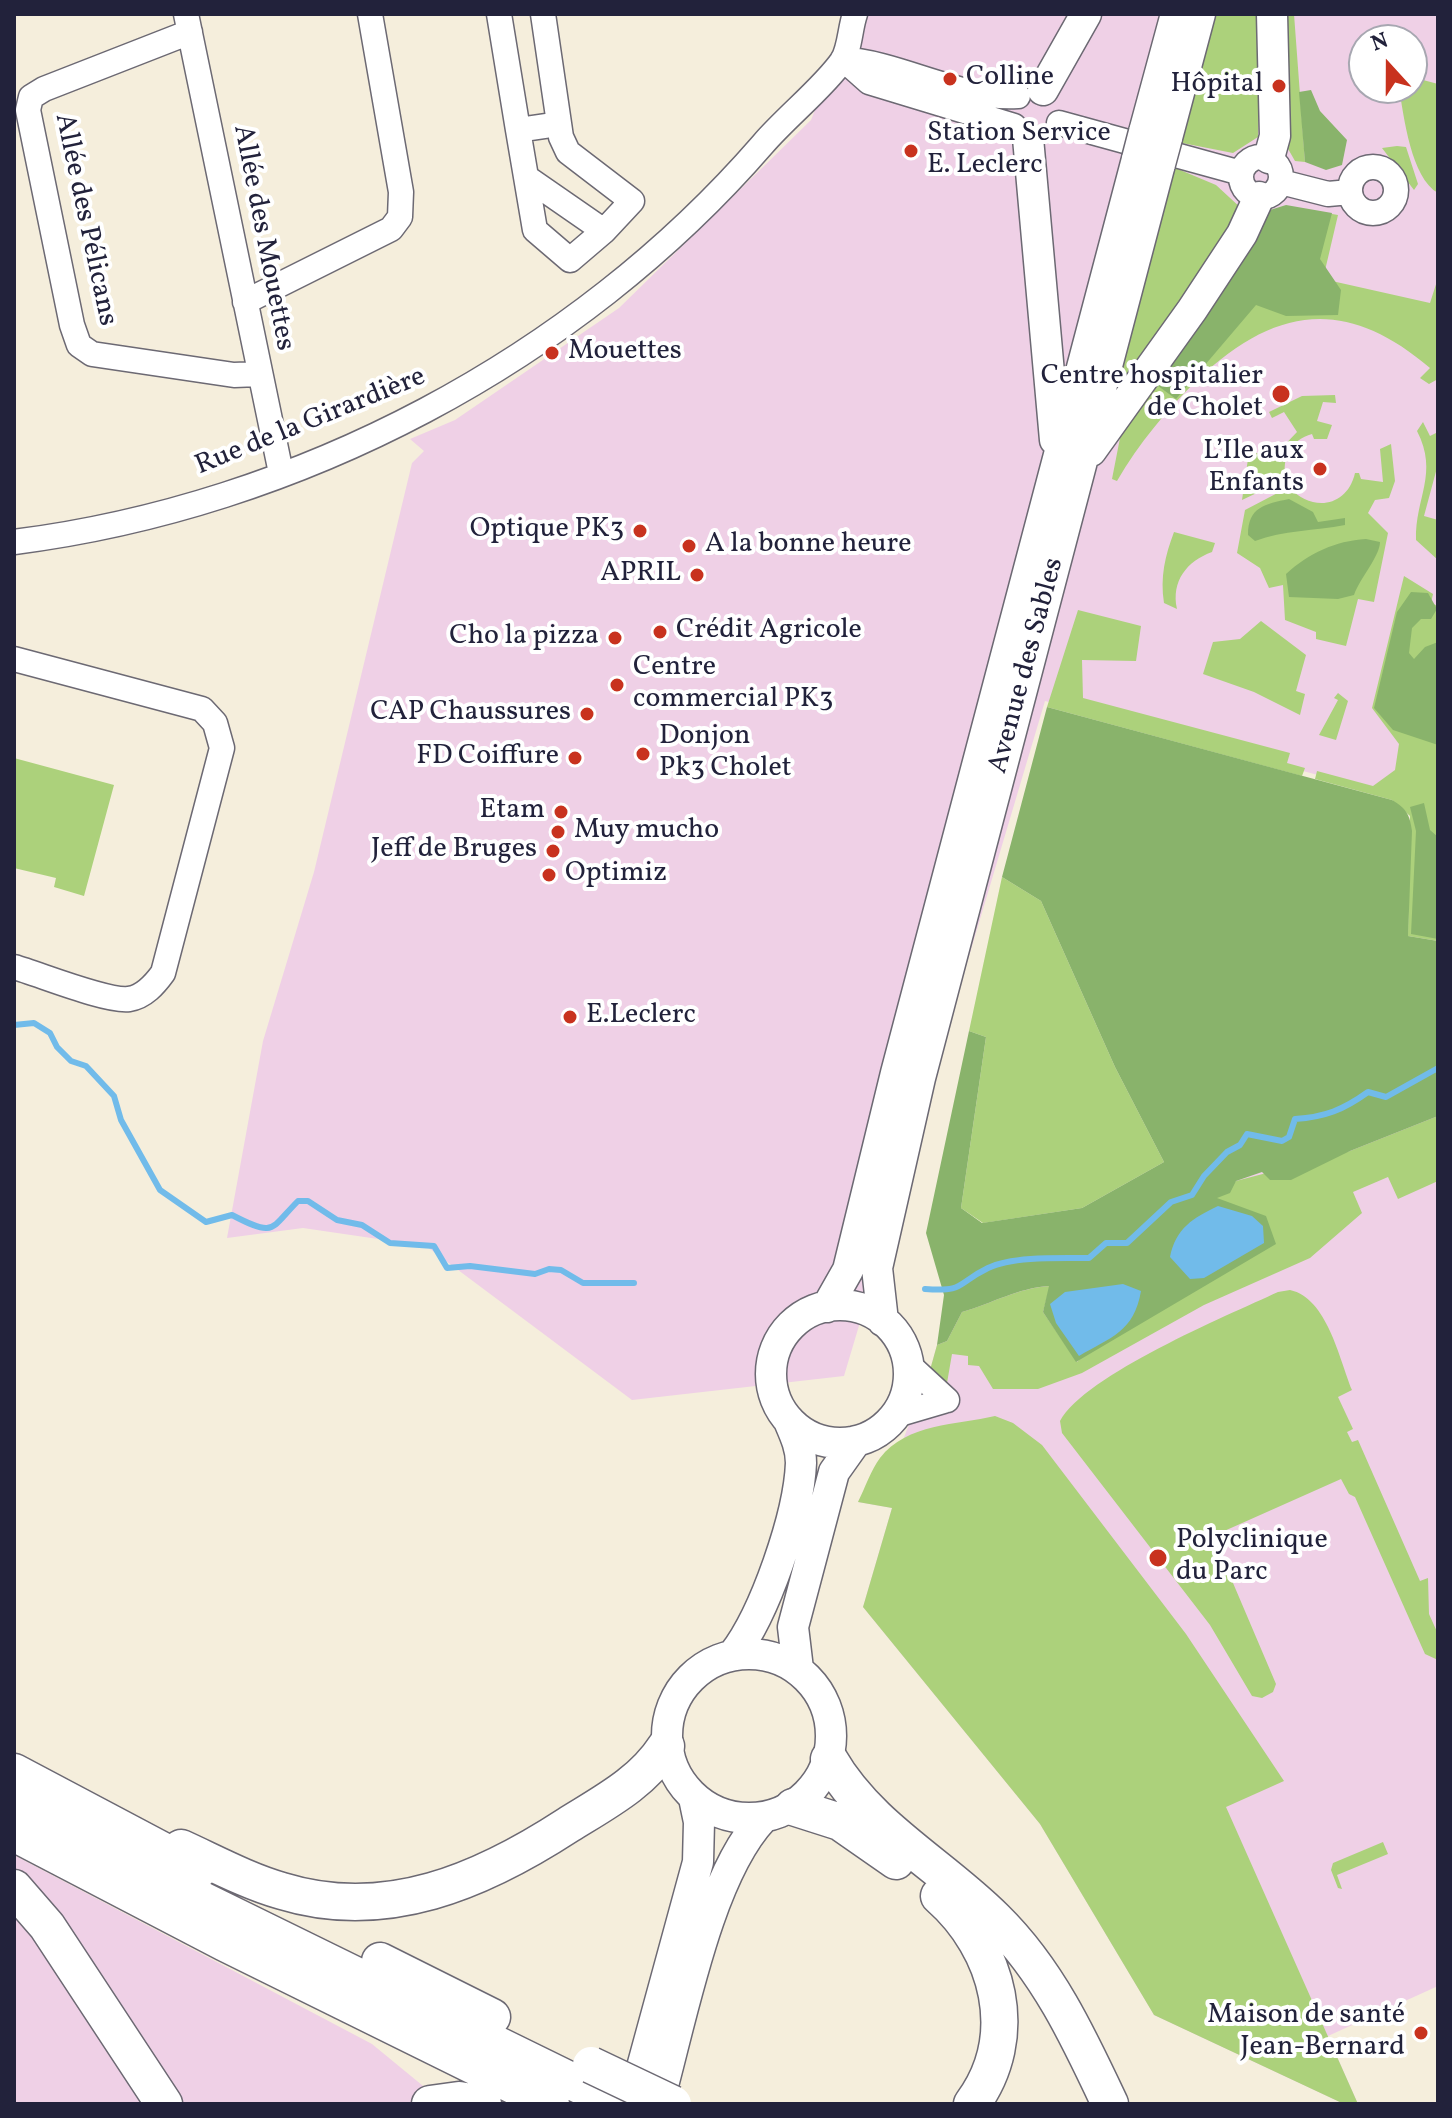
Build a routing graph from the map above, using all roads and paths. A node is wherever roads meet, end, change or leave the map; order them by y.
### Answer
1 (370, 14) edge
2 (499, 14) edge
3 (543, 14) edge
4 (855, 14) edge
5 (1086, 14) edge
6 (1176, 14) edge
7 (1200, 14) edge
8 (1272, 14) edge
9 (188, 23) edge
10 (843, 59) junction
11 (1031, 93) junction
12 (1059, 123) junction
13 (559, 124) junction
14 (518, 130) junction
15 (1021, 132) junction
16 (1152, 148) junction
17 (526, 177) junction
18 (1270, 179) junction
19 (1350, 192) dead end
20 (604, 231) junction
21 (245, 302) junction
22 (259, 374) junction
23 (1069, 464) junction
24 (281, 473) junction
25 (14, 542) edge
26 (14, 659) edge
27 (14, 967) edge
28 (827, 1307) junction
29 (883, 1321) junction
30 (908, 1364) junction
31 (896, 1415) junction
32 (789, 1421) junction
33 (856, 1441) junction
34 (733, 1655) junction
35 (798, 1669) junction
36 (666, 1746) junction
37 (829, 1759) junction
38 (14, 1772) edge
39 (694, 1798) junction
40 (14, 1802) edge
41 (778, 1812) junction
42 (119, 1829) junction
43 (14, 1833) edge
44 (14, 1888) edge
45 (587, 2076) junction
46 (164, 2104) edge
47 (430, 2104) edge
48 (483, 2104) edge
49 (551, 2104) edge
50 (618, 2104) edge
51 (632, 2104) edge
52 (658, 2104) edge
53 (673, 2104) edge
54 (972, 2104) edge
55 (1110, 2104) edge

1 - 21 street
2 - 14 street
3 - 13 street
4 - 10 street, Rue de la Girardière
5 - 11 main road
6 - 16 main road, Avenue des Sables
7 - 16 main road, Avenue des Sables
8 - 18 main road
9 - 21 street, Allée des Mouettes
9 - 22 street, Allée des Pélicans
10 - 11 street
10 - 15 street
10 - 24 street, Rue de la Girardière
11 - 12 street
11 - 15 street
12 - 15 street
12 - 18 street
13 - 14 street
13 - 20 street
14 - 17 street
15 - 23 main road
16 - 23 main road, Avenue des Sables
17 - 20 street
17 - 20 street
18 - 19 street
18 - 23 main road
21 - 22 street, Allée des Mouettes
22 - 24 street, Allée des Mouettes
23 - 28 main road, Avenue des Sables
23 - 29 main road, Avenue des Sables
24 - 25 street, Rue de la Girardière
26 - 27 street
28 - 29 main road
28 - 32 main road
29 - 30 main road
30 - 31 main road
30 - 31 street
31 - 33 main road
32 - 33 main road
32 - 34 main road
33 - 35 main road
34 - 35 main road
34 - 36 main road
35 - 37 main road
36 - 39 main road
36 - 42 highway
37 - 41 main road
37 - 55 highway
38 - 42 highway
39 - 41 main road
39 - 51 main road
40 - 45 highway
41 - 52 main road
41 - 54 highway
42 - 45 highway
43 - 49 highway
44 - 46 highway
45 - 50 highway
45 - 53 highway, bridge
47 - 48 highway

